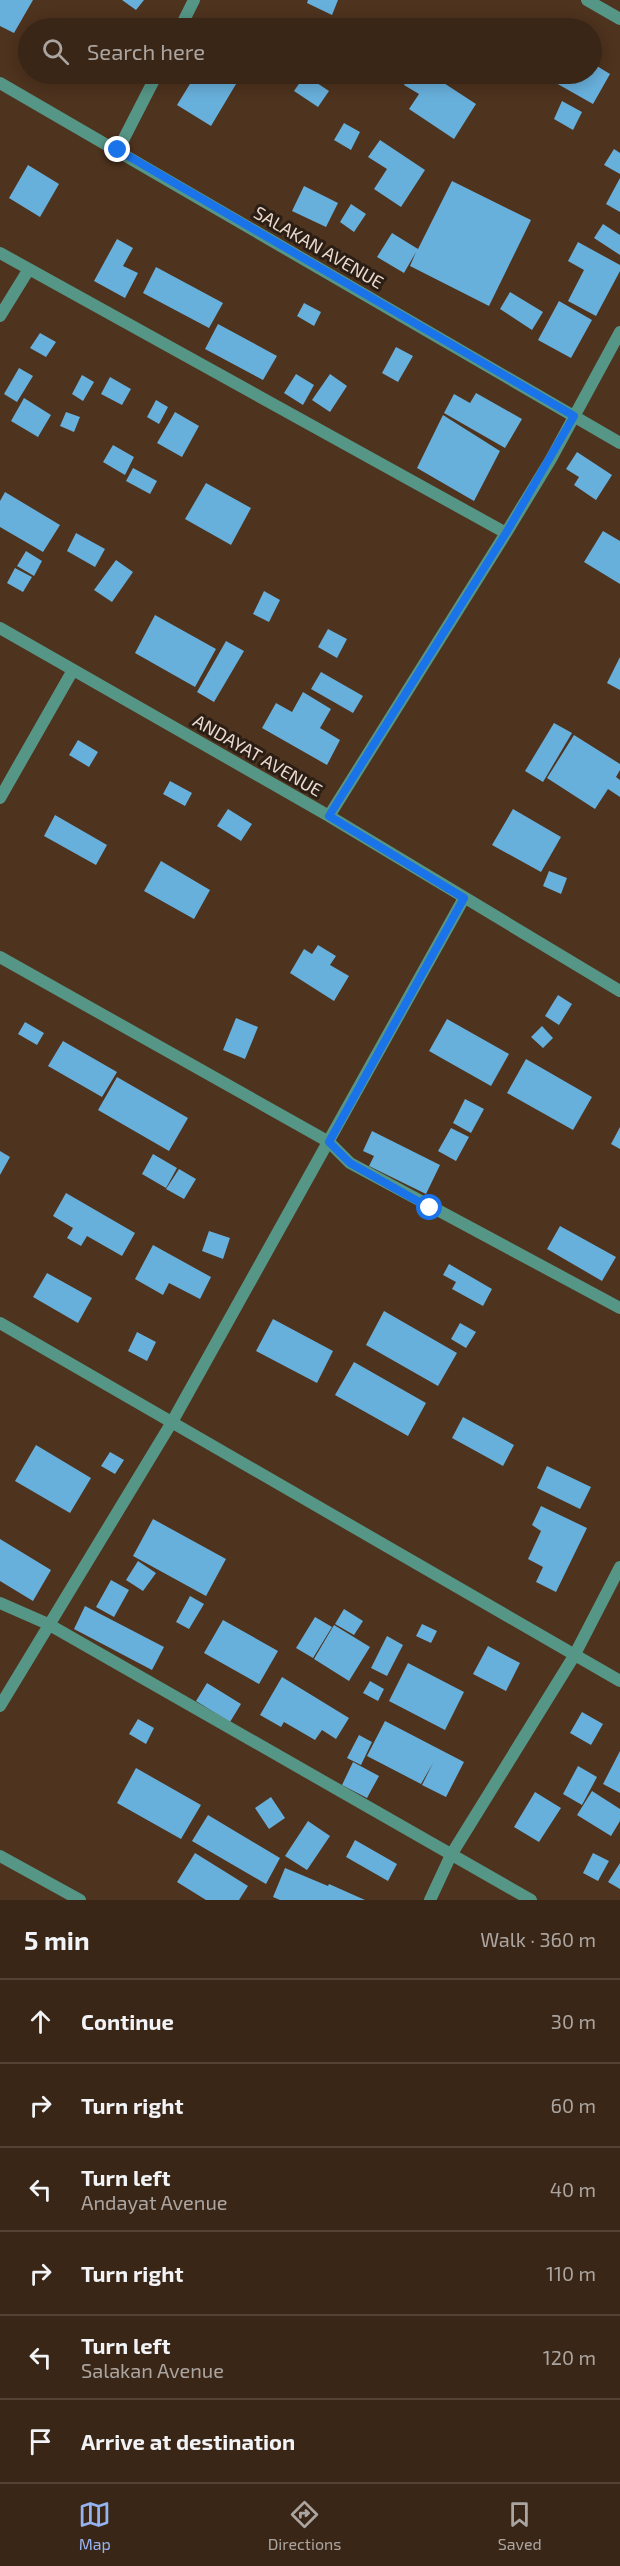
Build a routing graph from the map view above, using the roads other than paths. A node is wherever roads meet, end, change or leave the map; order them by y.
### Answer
1 (194, 0) edge
2 (587, 0) edge
3 (185, 18) edge
4 (620, 19) edge
5 (0, 83) edge
6 (152, 84) edge
7 (118, 150) junction
8 (0, 253) edge
9 (28, 269) junction
10 (0, 316) edge
11 (620, 332) edge
12 (574, 416) junction
13 (620, 443) edge
14 (506, 533) junction
15 (0, 628) edge
16 (73, 670) junction
17 (0, 798) edge
18 (329, 816) junction
19 (464, 898) junction
20 (0, 957) edge
21 (620, 992) edge
22 (329, 1142) junction
23 (620, 1308) edge
24 (0, 1323) edge
25 (172, 1422) junction
26 (620, 1567) edge
27 (0, 1603) edge
28 (48, 1624) junction
29 (574, 1656) junction
30 (620, 1681) edge
31 (0, 1706) edge
32 (452, 1855) junction
33 (0, 1856) edge
34 (80, 1900) edge
35 (430, 1900) edge
36 (531, 1900) edge

1 - 3 street
2 - 4 street
5 - 7 street, SALAKAN AVENUE
6 - 7 street
7 - 12 street, SALAKAN AVENUE
8 - 9 street
9 - 10 street
9 - 14 street
11 - 12 street
12 - 13 street, SALAKAN AVENUE
12 - 14 street
14 - 18 street
15 - 16 street, ANDAYAT AVENUE
16 - 17 street
16 - 18 street, ANDAYAT AVENUE
18 - 19 street, ANDAYAT AVENUE
19 - 21 street, ANDAYAT AVENUE
19 - 22 street
20 - 22 street
22 - 23 street
22 - 25 street
24 - 25 street
25 - 28 street
25 - 29 street
26 - 29 street
27 - 28 street
28 - 31 street
28 - 32 street
29 - 30 street
29 - 32 street
32 - 35 street
32 - 36 street
33 - 34 street

